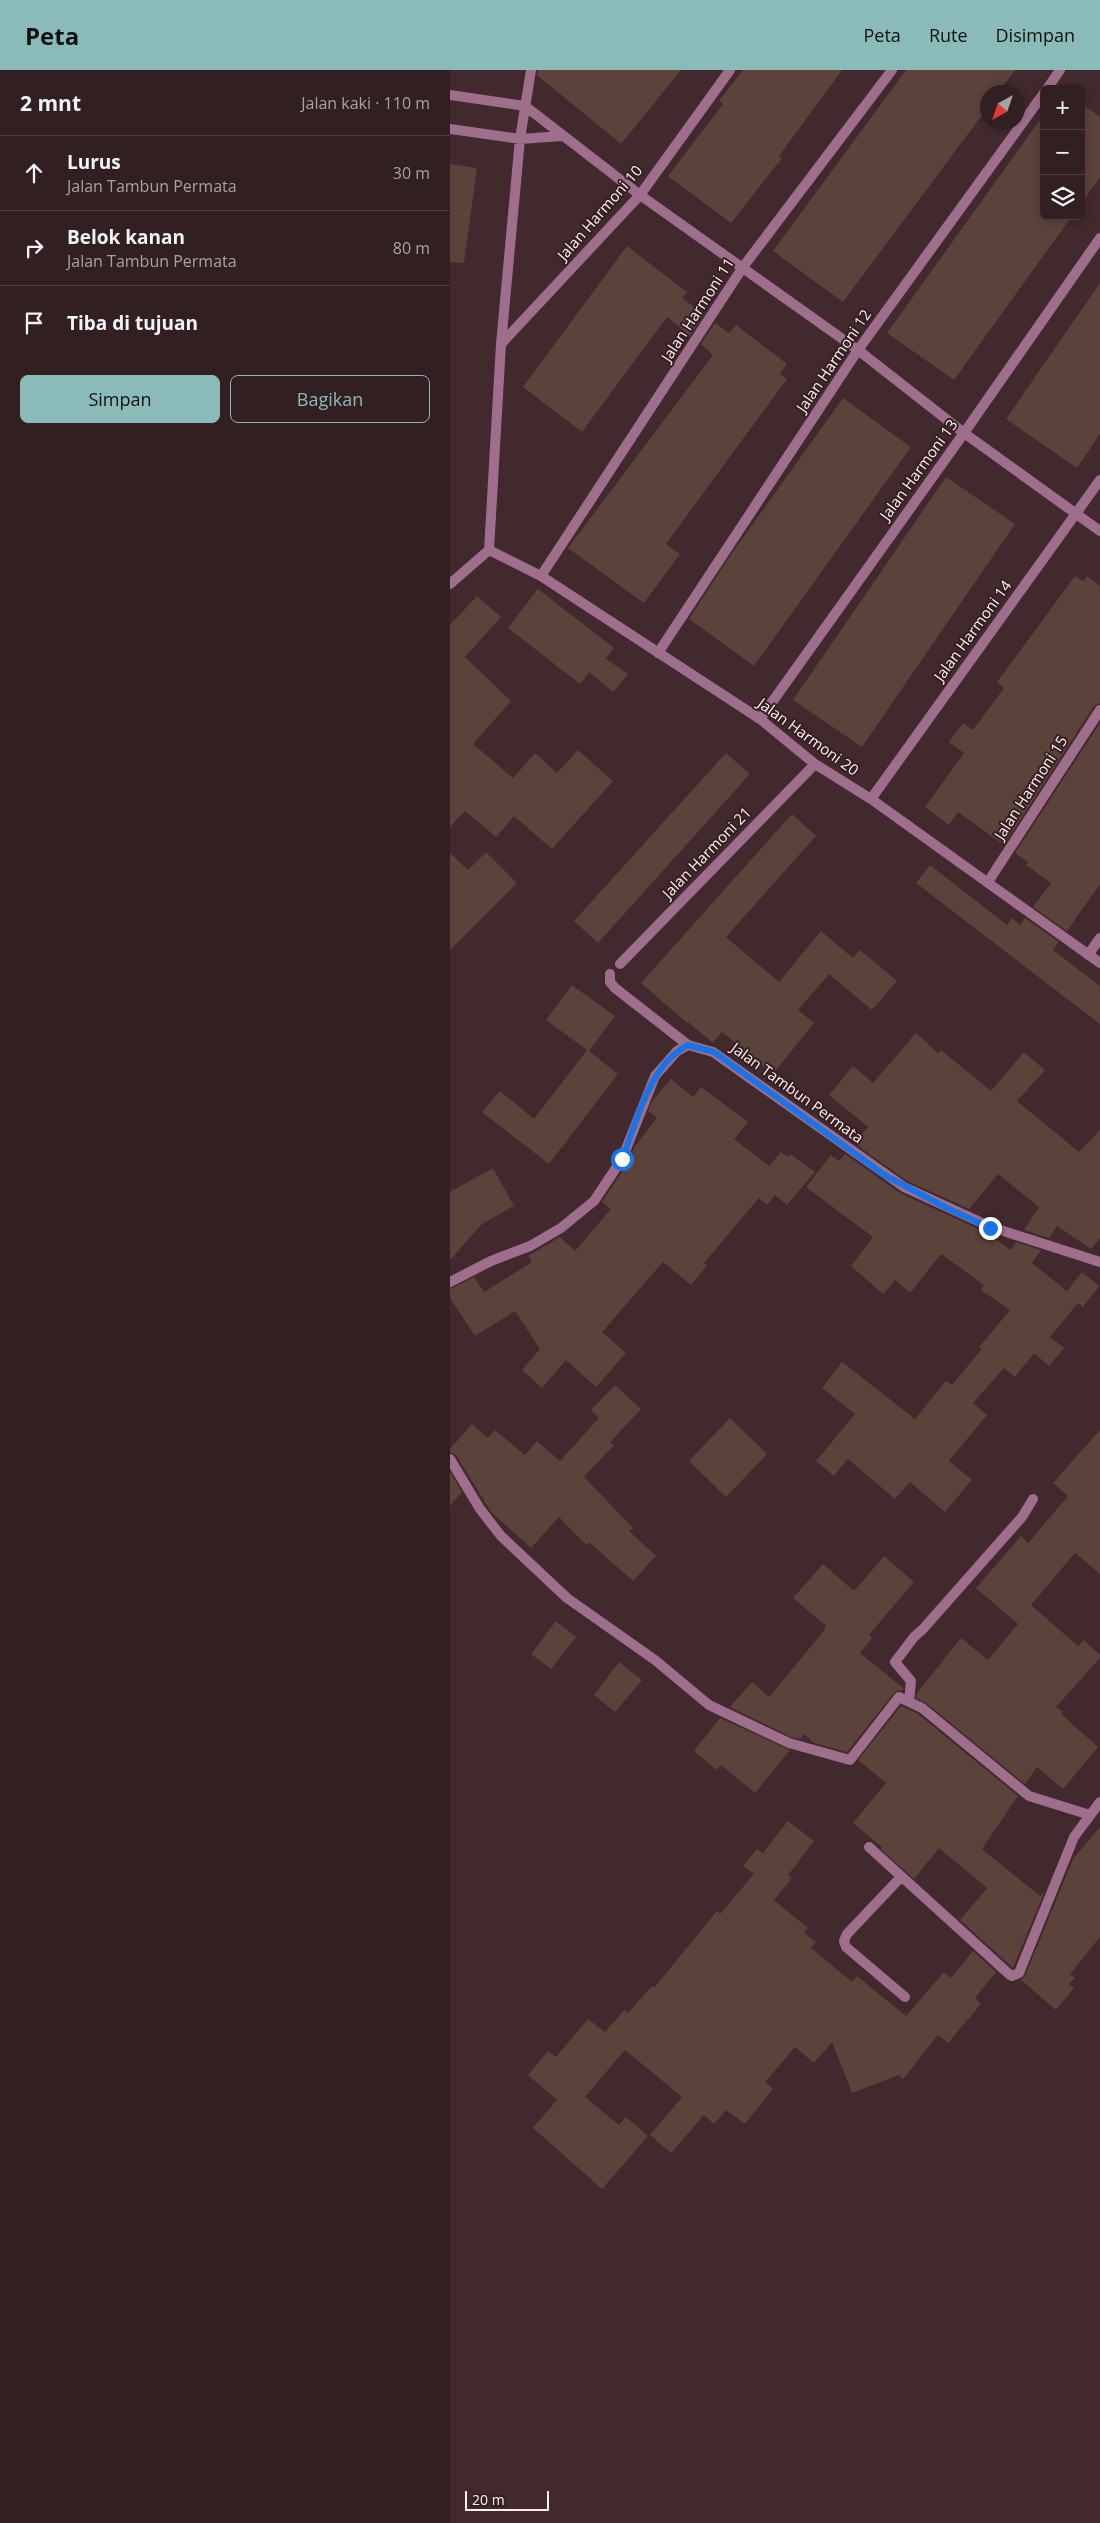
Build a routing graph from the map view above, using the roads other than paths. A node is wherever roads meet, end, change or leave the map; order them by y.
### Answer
1 (531, 70) edge
2 (730, 70) edge
3 (892, 70) edge
4 (1060, 70) edge
5 (1050, 85) edge
6 (450, 95) edge
7 (1040, 99) edge
8 (525, 106) junction
9 (450, 129) edge
10 (562, 136) junction
11 (520, 139) junction
12 (640, 196) junction
13 (1100, 238) edge
14 (743, 267) junction
15 (501, 344) junction
16 (858, 350) junction
17 (964, 434) junction
18 (1100, 480) edge
19 (1076, 513) junction
20 (1100, 530) edge
21 (489, 550) junction
22 (541, 576) junction
23 (450, 584) edge
24 (658, 653) junction
25 (1100, 710) edge
26 (760, 719) junction
27 (816, 764) junction
28 (871, 799) junction
29 (988, 882) junction
30 (1100, 938) edge
31 (1088, 955) junction
32 (1100, 963) edge
33 (620, 964) dead end
34 (610, 974) dead end
35 (688, 1045) junction
36 (1100, 1262) edge
37 (450, 1282) edge
38 (450, 1459) edge
39 (1033, 1499) dead end
40 (909, 1702) junction
41 (1100, 1802) edge
42 (1090, 1815) junction
43 (869, 1847) dead end
44 (902, 1877) junction
45 (905, 1997) dead end

1 - 8 street
2 - 12 street, Jalan Harmoni 10
3 - 14 street, Jalan Harmoni 11
4 - 5 street
6 - 8 street
7 - 16 street, Jalan Harmoni 12
8 - 10 street
8 - 11 street
9 - 11 street
10 - 11 street
10 - 12 street
11 - 15 street
12 - 14 street
12 - 15 street, Jalan Harmoni 10
13 - 17 street, Jalan Harmoni 13
14 - 16 street
14 - 22 street, Jalan Harmoni 11
15 - 21 street
16 - 17 street
16 - 24 street, Jalan Harmoni 12
17 - 19 street
17 - 26 street, Jalan Harmoni 13
18 - 19 street, Jalan Harmoni 14
19 - 20 street
19 - 28 street, Jalan Harmoni 14
21 - 22 street, Jalan Harmoni 20
21 - 23 street
22 - 24 street, Jalan Harmoni 20
24 - 26 street, Jalan Harmoni 20
25 - 29 street, Jalan Harmoni 15
26 - 27 street, Jalan Harmoni 20
27 - 28 street, Jalan Harmoni 20
27 - 33 street, Jalan Harmoni 21
28 - 29 street, Jalan Harmoni 20
29 - 31 street, Jalan Harmoni 20
30 - 31 street
31 - 32 street, Jalan Harmoni 20
34 - 35 street
35 - 36 street, Jalan Tambun Permata
35 - 37 street
38 - 40 street
39 - 40 street
40 - 42 street
41 - 42 street
42 - 44 street
43 - 44 street
44 - 45 street

